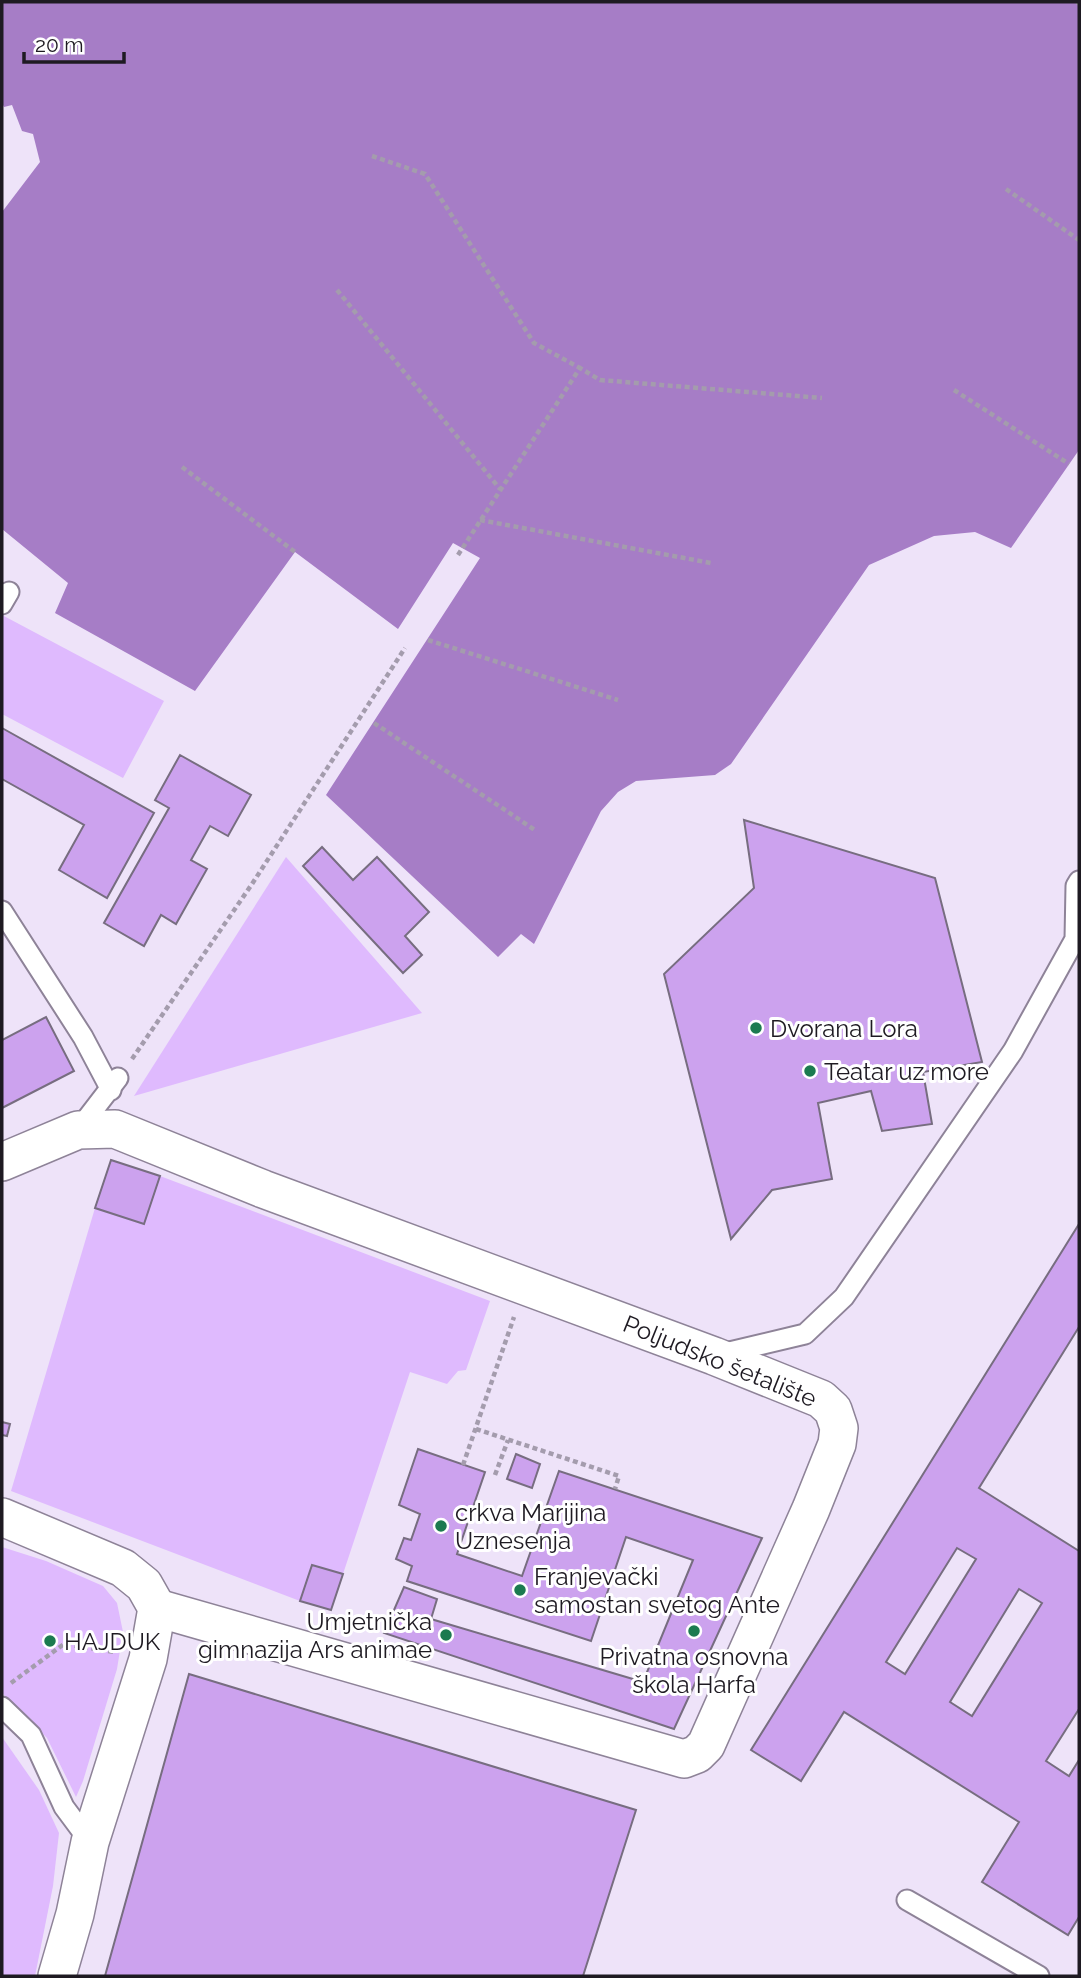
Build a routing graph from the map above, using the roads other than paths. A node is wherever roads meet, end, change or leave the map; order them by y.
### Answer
1 (1079, 881) edge
2 (2, 911) edge
3 (78, 1130) junction
4 (2, 1162) edge
5 (714, 1356) junction
6 (2, 1517) edge
7 (158, 1608) junction
8 (2, 1707) edge
9 (90, 1842) junction
10 (907, 1900) dead end
11 (57, 1976) edge
12 (1039, 1976) edge

1 - 5 lane
2 - 3 lane
3 - 4 street, Poljudsko šetalište
3 - 5 street, Poljudsko šetalište
5 - 7 street, Poljudsko šetalište
6 - 7 street
7 - 9 street
8 - 9 lane
9 - 11 street
10 - 12 lane

